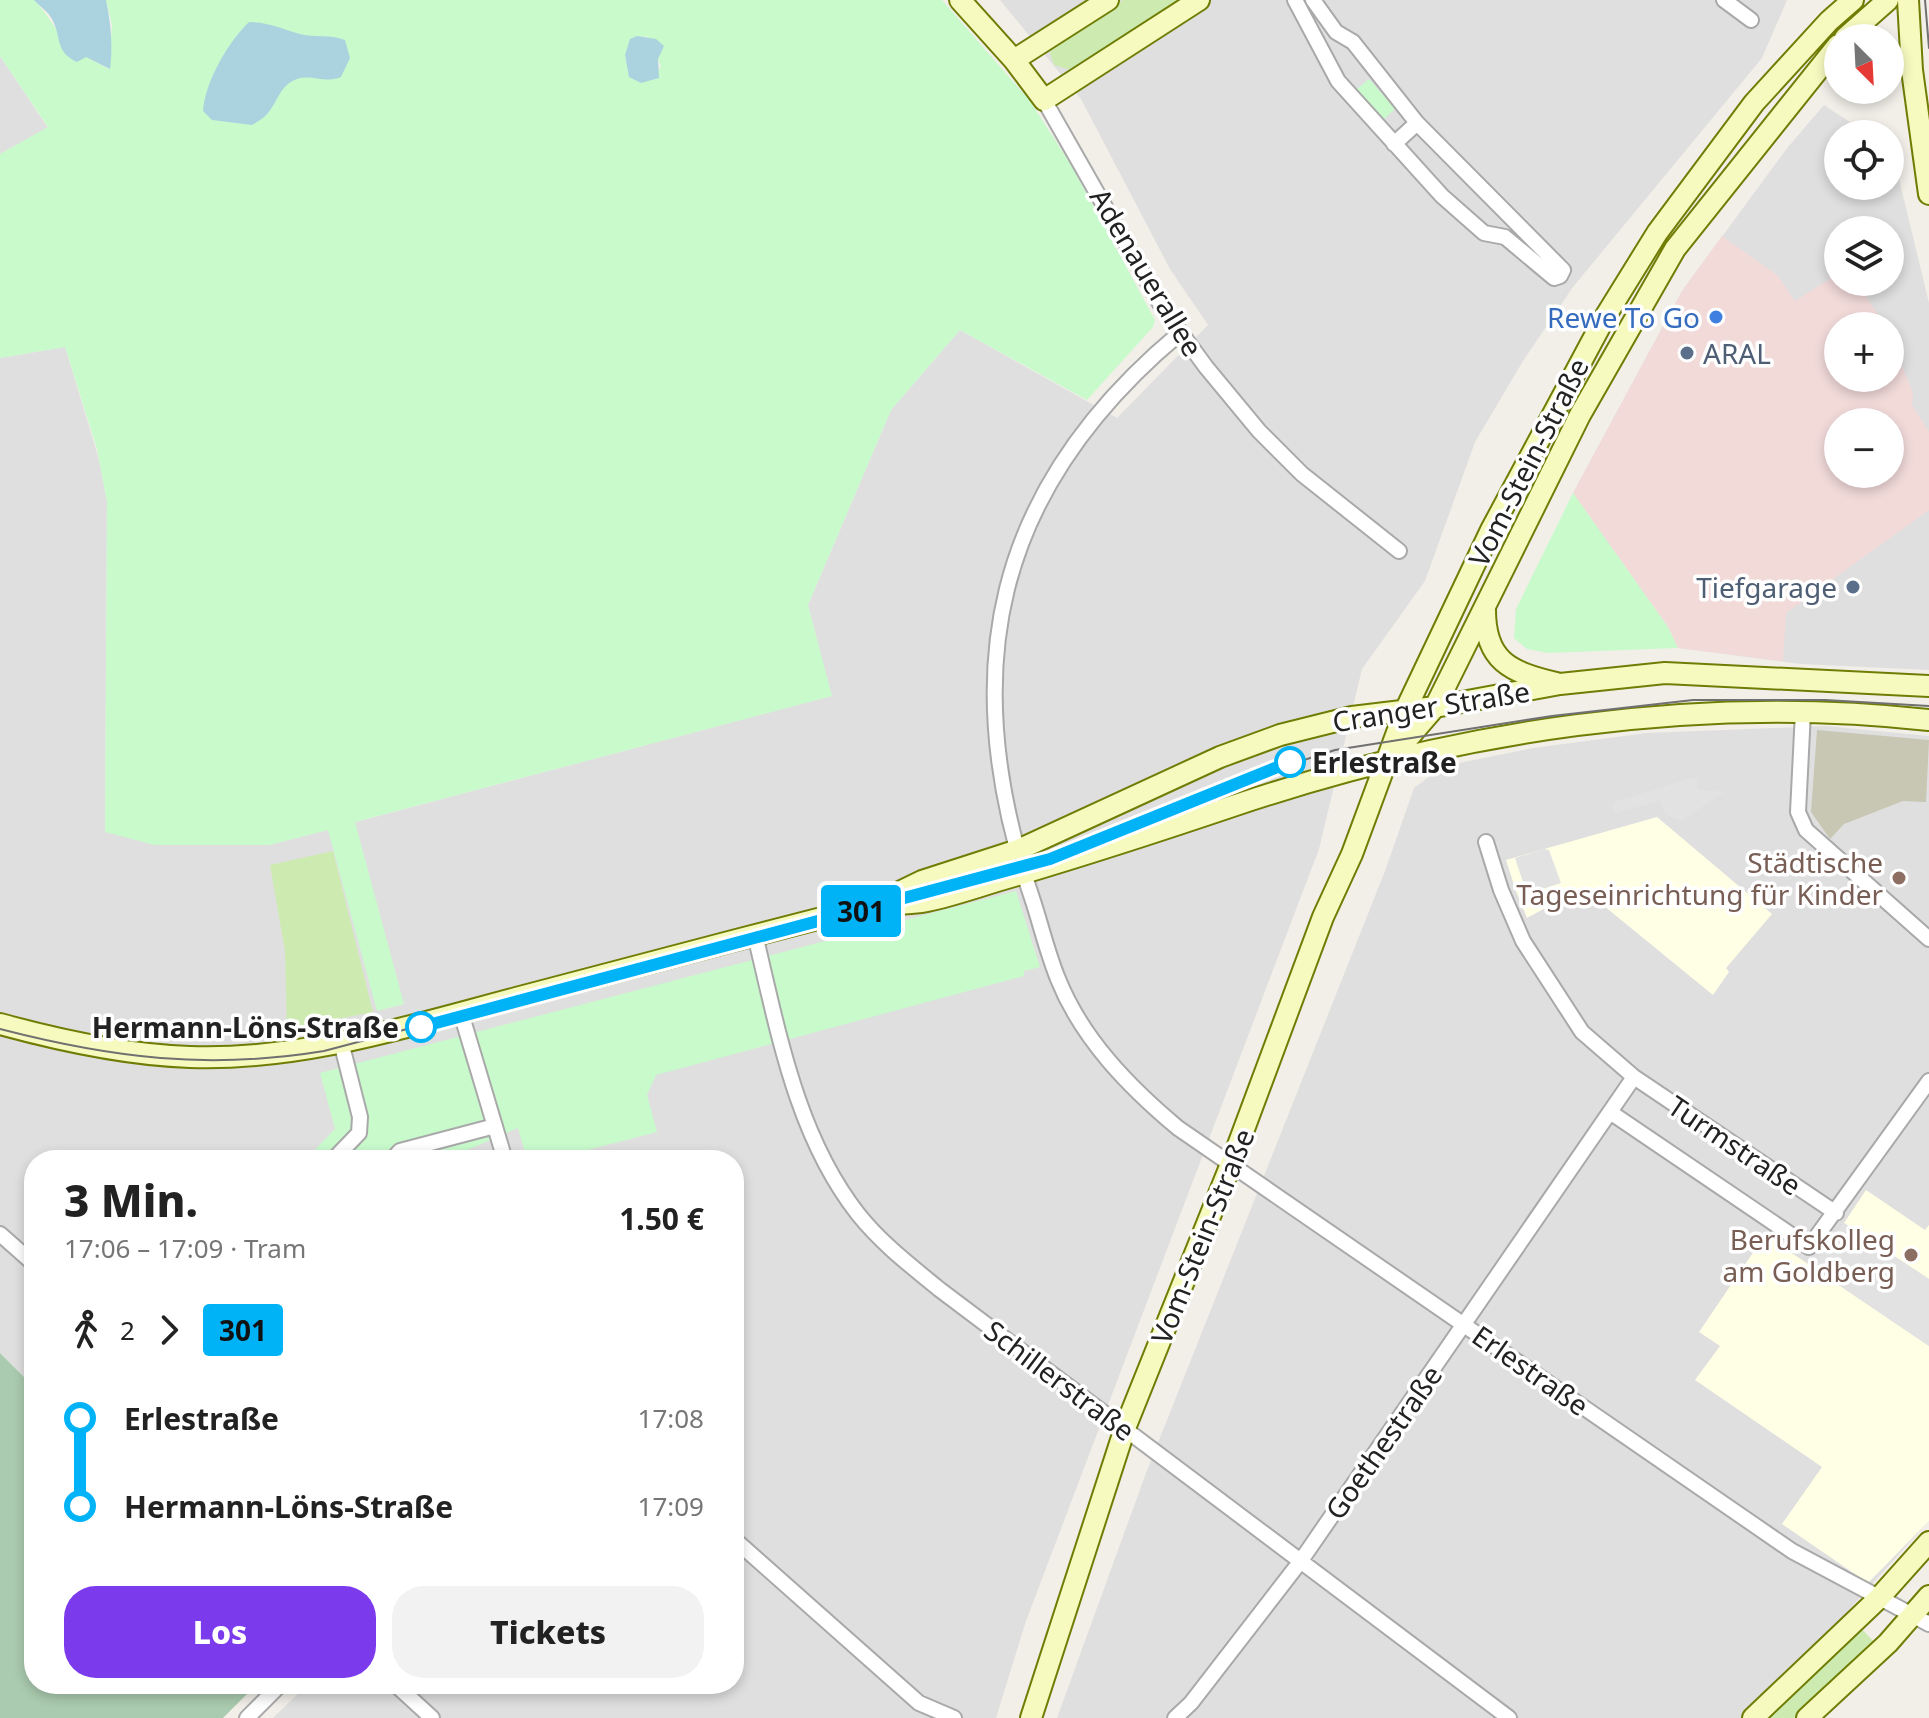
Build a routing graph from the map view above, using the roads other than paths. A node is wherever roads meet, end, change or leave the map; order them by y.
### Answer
1 (960, 0) edge
2 (1108, 0) edge
3 (1199, 0) edge
4 (1295, 0) edge
5 (1313, 0) edge
6 (1724, 0) edge
7 (1838, 0) edge
8 (1853, 0) edge
9 (1888, 0) edge
10 (1908, 0) edge
11 (1751, 20) dead end
12 (1829, 21) junction
13 (1861, 24) edge
14 (1336, 32) junction
15 (1320, 44) junction
16 (1014, 60) junction
17 (1904, 64) edge
18 (1824, 65) edge
19 (1912, 70) junction
20 (1044, 100) junction
21 (1417, 123) junction
22 (1394, 144) junction
23 (1929, 194) edge
24 (1503, 214) junction
25 (1484, 233) junction
26 (1180, 333) junction
27 (1399, 551) dead end
28 (1485, 605) junction
29 (1560, 684) junction
30 (1929, 686) edge
31 (1435, 707) junction
32 (1405, 711) junction
33 (1803, 712) junction
34 (1929, 720) edge
35 (1389, 760) junction
36 (1486, 842) dead end
37 (1018, 850) junction
38 (1023, 873) junction
39 (872, 905) junction
40 (755, 935) junction
41 (1929, 939) edge
42 (461, 1013) junction
43 (0, 1024) edge
44 (341, 1042) junction
45 (1634, 1077) junction
46 (1929, 1081) edge
47 (1610, 1112) junction
48 (495, 1126) junction
49 (343, 1150) edge
50 (404, 1150) edge
51 (502, 1150) edge
52 (1231, 1164) junction
53 (1836, 1213) junction
54 (0, 1234) edge
55 (24, 1255) edge
56 (1465, 1324) junction
57 (1125, 1428) junction
58 (1929, 1542) edge
59 (744, 1548) edge
60 (1300, 1562) junction
61 (1929, 1596) edge
62 (1878, 1599) junction
63 (1921, 1619) edge
64 (271, 1694) edge
65 (406, 1694) edge
66 (247, 1718) edge
67 (432, 1718) edge
68 (954, 1718) edge
69 (1031, 1718) edge
70 (1175, 1718) edge
71 (1509, 1718) edge
72 (1753, 1718) edge
73 (1807, 1718) edge

1 - 16 main road, Adenauerallee
2 - 16 main road
3 - 20 main road
4 - 15 street
5 - 14 street
6 - 11 street
7 - 12 main road
8 - 12 main road, Vom-Stein-Straße
9 - 13 main road
10 - 19 main road
12 - 32 main road, Vom-Stein-Straße
14 - 15 street
14 - 21 street
15 - 22 street
16 - 20 main road, Adenauerallee
17 - 19 main road
18 - 28 main road, Vom-Stein-Straße
19 - 23 main road
20 - 26 street, Adenauerallee
21 - 22 street
21 - 24 street
22 - 25 street
24 - 25 street
24 - 25 street
26 - 27 street, Adenauerallee
26 - 37 street, Erlestraße
28 - 29 main road
28 - 31 main road, Vom-Stein-Straße
29 - 30 main road, Cranger Straße
29 - 31 main road, Cranger Straße
31 - 32 main road, Cranger Straße
31 - 35 main road, Vom-Stein-Straße
32 - 35 main road, Vom-Stein-Straße
32 - 37 main road, Cranger Straße
33 - 34 main road, Cranger Straße
33 - 35 main road, Cranger Straße
33 - 41 street
35 - 38 main road, Cranger Straße
35 - 52 main road, Vom-Stein-Straße
36 - 45 street, Turmstraße
37 - 38 street, Erlestraße
37 - 39 main road, Cranger Straße
38 - 39 main road, Cranger Straße
38 - 52 street, Erlestraße
39 - 40 main road, Cranger Straße
40 - 42 main road, Cranger Straße
40 - 57 street, Schillerstraße
42 - 44 main road, Cranger Straße
42 - 48 street
43 - 44 main road, Cranger Straße
44 - 49 street
45 - 47 street, Goethestraße
45 - 53 street, Turmstraße
46 - 53 street
47 - 53 street, Turmstraße
47 - 56 street, Goethestraße
48 - 50 street
48 - 51 street
52 - 56 street, Erlestraße
52 - 57 main road, Vom-Stein-Straße
54 - 55 street
56 - 60 street, Goethestraße
56 - 62 street, Erlestraße
57 - 60 street, Schillerstraße
57 - 69 main road, Vom-Stein-Straße
58 - 62 main road
59 - 68 street
60 - 70 street, Goethestraße
60 - 71 street, Schillerstraße
61 - 63 main road
62 - 63 street, Erlestraße
62 - 72 main road
63 - 73 main road
64 - 66 street
65 - 67 street

